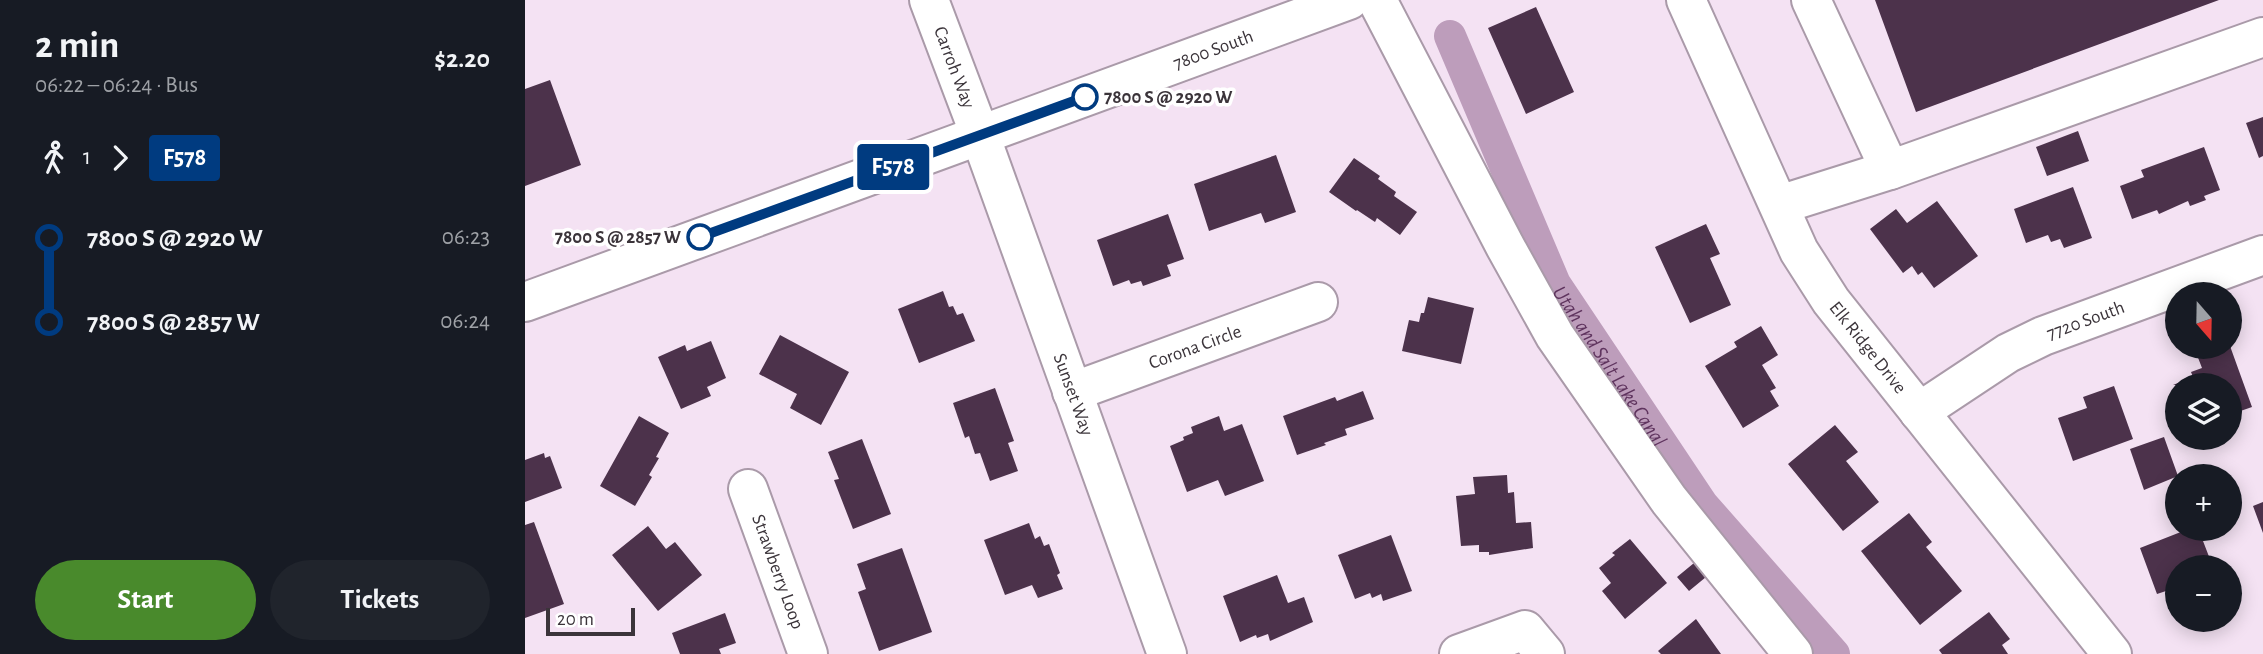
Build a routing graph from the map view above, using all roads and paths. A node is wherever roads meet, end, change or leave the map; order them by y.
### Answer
1 (929, 0) edge
2 (1349, 0) edge
3 (1377, 0) edge
4 (1686, 0) edge
5 (1811, 0) edge
6 (2263, 37) edge
7 (980, 135) junction
8 (1890, 170) junction
9 (1779, 205) junction
10 (2263, 255) edge
11 (525, 302) edge
12 (1318, 302) dead end
13 (1072, 392) junction
14 (1919, 412) junction
15 (748, 489) dead end
16 (808, 654) edge
17 (1167, 654) edge
18 (1459, 654) edge
19 (1545, 654) edge
20 (1793, 654) edge
21 (2112, 654) edge

1 - 7 street, Carroh Way
2 - 7 street, 7800 South
3 - 20 street
4 - 9 street, Elk Ridge Drive
5 - 8 street
6 - 8 street
7 - 11 street, 7800 South
7 - 13 street, Sunset Way
8 - 9 street
9 - 14 street, Elk Ridge Drive
10 - 14 street, 7720 South
12 - 13 street, Corona Circle
13 - 17 street, Sunset Way
14 - 21 street, Elk Ridge Drive
15 - 16 street, Strawberry Loop
18 - 19 street

